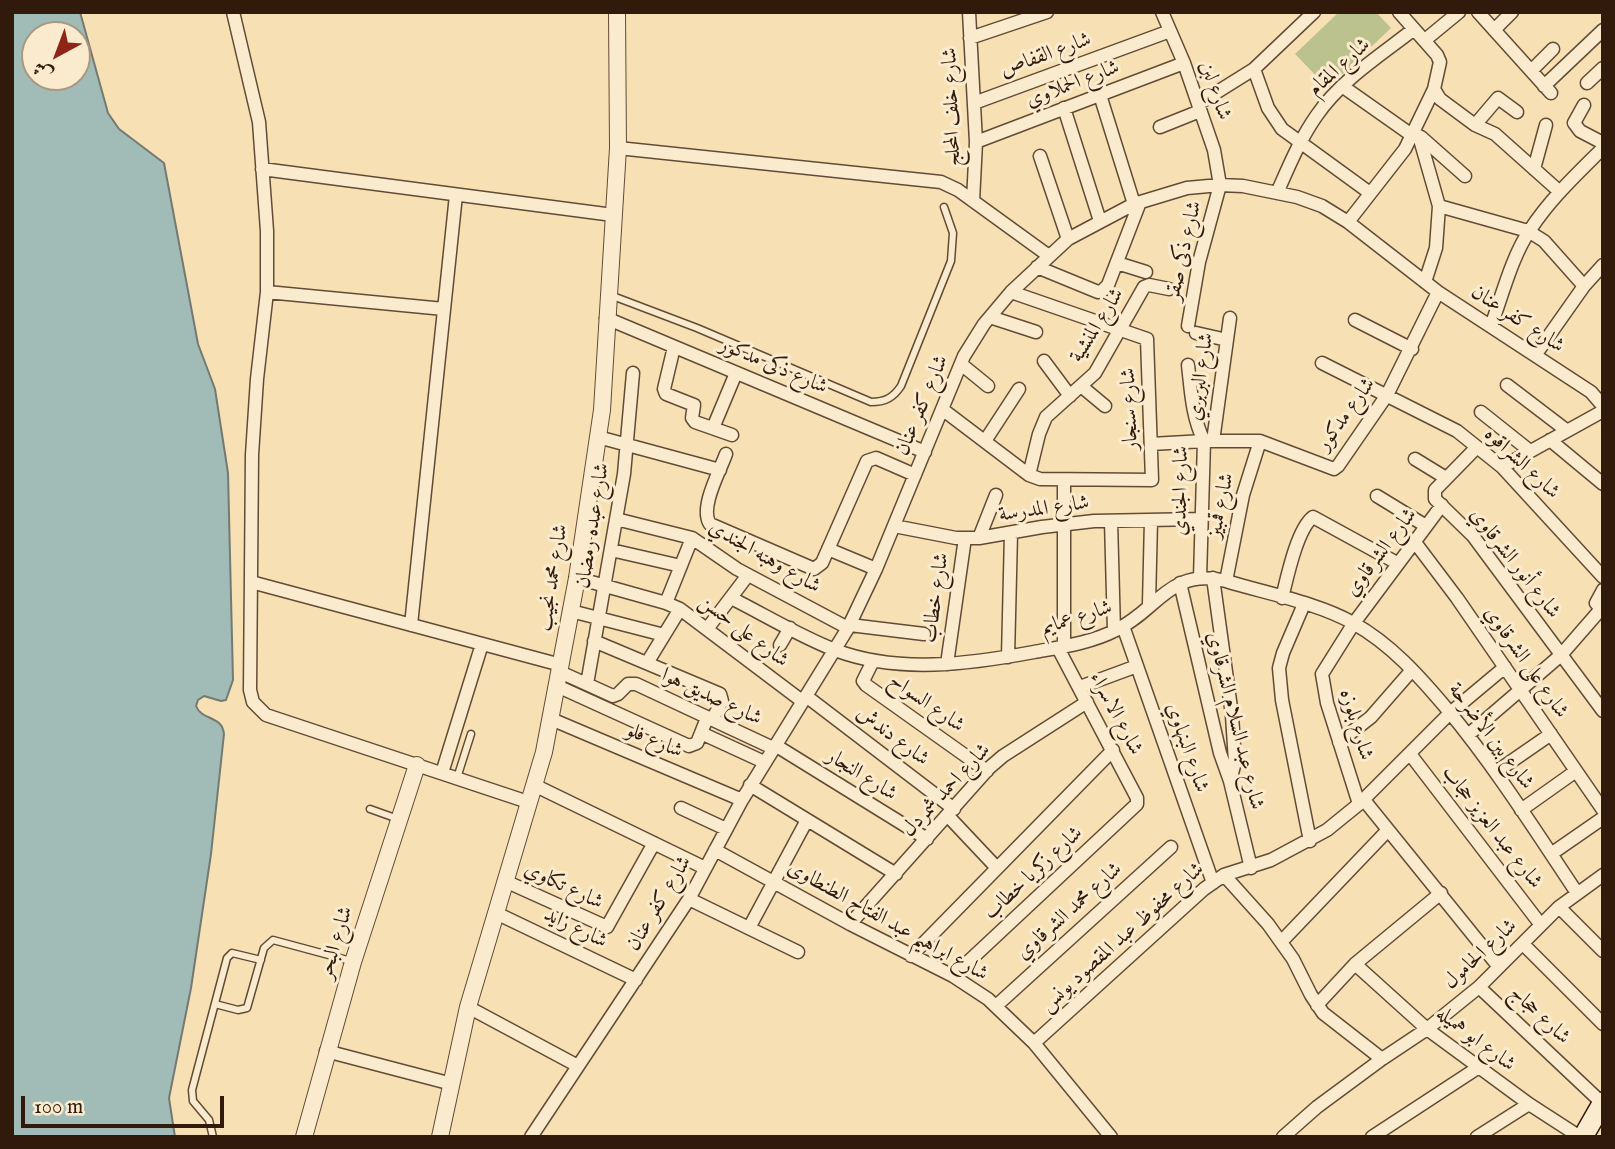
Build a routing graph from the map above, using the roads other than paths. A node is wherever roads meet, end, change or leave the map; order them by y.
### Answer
1 (233, 12) edge
2 (617, 12) edge
3 (969, 12) edge
4 (1047, 12) edge
5 (1162, 12) edge
6 (1314, 12) edge
7 (1399, 12) edge
8 (1459, 12) edge
9 (1478, 12) edge
10 (1512, 12) edge
11 (1415, 29) junction
12 (1494, 30) junction
13 (1603, 30) edge
14 (1170, 31) junction
15 (970, 38) junction
16 (1425, 40) junction
17 (1553, 49) dead end
18 (1184, 63) junction
19 (1603, 68) edge
20 (1254, 69) junction
21 (1531, 71) junction
22 (1587, 83) dead end
23 (1342, 86) junction
24 (1434, 89) junction
25 (1100, 94) junction
26 (974, 103) junction
27 (1584, 105) dead end
28 (1064, 108) junction
29 (1199, 108) junction
30 (1517, 111) dead end
31 (1475, 125) junction
32 (1546, 125) dead end
33 (1160, 127) dead end
34 (1415, 135) junction
35 (976, 142) junction
36 (1300, 143) junction
37 (1603, 146) edge
38 (618, 148) junction
39 (1040, 156) dead end
40 (262, 169) junction
41 (1534, 169) junction
42 (1465, 176) dead end
43 (1220, 185) junction
44 (1559, 192) junction
45 (1277, 193) junction
46 (1370, 193) junction
47 (456, 195) junction
48 (973, 201) junction
49 (1137, 203) junction
50 (1439, 206) junction
51 (944, 207) dead end
52 (614, 215) junction
53 (1100, 221) junction
54 (1348, 222) junction
55 (1528, 231) junction
56 (1068, 239) junction
57 (1049, 256) junction
58 (1117, 263) junction
59 (1603, 265) edge
60 (1037, 267) junction
61 (1146, 272) dead end
62 (1425, 282) junction
63 (1584, 286) junction
64 (1170, 289) dead end
65 (267, 292) junction
66 (1011, 292) junction
67 (1438, 292) junction
68 (608, 294) junction
69 (444, 309) junction
70 (990, 317) junction
71 (606, 318) junction
72 (1230, 318) dead end
73 (1355, 320) dead end
74 (1491, 326) junction
75 (1119, 331) junction
76 (1036, 332) dead end
77 (1227, 340) junction
78 (674, 346) junction
79 (1412, 349) junction
80 (1536, 354) junction
81 (1044, 361) dead end
82 (1322, 363) dead end
83 (961, 364) junction
84 (1188, 365) dead end
85 (633, 373) dead end
86 (736, 373) junction
87 (1507, 385) dead end
88 (988, 386) dead end
89 (1081, 386) junction
90 (1019, 388) dead end
91 (1387, 395) junction
92 (1070, 396) junction
93 (1105, 405) dead end
94 (1603, 408) edge
95 (942, 409) junction
96 (1481, 412) dead end
97 (713, 428) junction
98 (1566, 430) junction
99 (732, 435) dead end
100 (598, 437) junction
101 (1550, 440) junction
102 (1208, 441) junction
103 (1260, 441) junction
104 (985, 442) junction
105 (626, 444) junction
106 (1151, 444) junction
107 (1477, 447) junction
108 (1530, 451) junction
109 (925, 452) junction
110 (726, 453) dead end
111 (1415, 459) dead end
112 (1502, 467) junction
113 (720, 470) junction
114 (915, 475) junction
115 (1029, 475) junction
116 (1446, 478) junction
117 (1064, 480) junction
118 (1603, 484) edge
119 (996, 495) dead end
120 (1377, 496) dead end
121 (1441, 505) junction
122 (616, 519) junction
123 (1201, 519) junction
124 (1151, 520) junction
125 (1111, 521) junction
126 (1065, 524) junction
127 (1426, 526) junction
128 (894, 527) junction
129 (1011, 533) junction
130 (692, 538) junction
131 (965, 538) junction
132 (979, 538) junction
133 (1414, 541) junction
134 (828, 549) junction
135 (611, 550) junction
136 (1397, 563) junction
137 (681, 566) junction
138 (876, 569) junction
139 (748, 575) junction
140 (1603, 576) edge
141 (577, 578) junction
142 (1213, 579) junction
143 (251, 582) junction
144 (1180, 583) junction
145 (604, 586) junction
146 (1603, 590) edge
147 (730, 597) junction
148 (1282, 598) junction
149 (666, 603) junction
150 (1149, 604) junction
151 (1304, 604) junction
152 (680, 608) junction
153 (1600, 608) edge
154 (571, 611) junction
155 (598, 618) junction
156 (1354, 623) junction
157 (411, 625) junction
158 (849, 626) junction
159 (790, 628) junction
160 (707, 629) junction
161 (1119, 629) junction
162 (924, 634) dead end
163 (664, 635) junction
164 (594, 641) junction
165 (482, 643) junction
166 (780, 645) dead end
167 (1061, 648) junction
168 (835, 650) junction
169 (1561, 655) junction
170 (1008, 657) junction
171 (873, 661) junction
172 (647, 663) junction
173 (947, 664) junction
174 (1137, 666) junction
175 (1505, 667) junction
176 (1412, 670) junction
177 (559, 674) junction
178 (587, 684) junction
179 (1080, 687) junction
180 (1520, 690) junction
181 (804, 699) junction
182 (1087, 702) junction
183 (1603, 711) edge
184 (1450, 713) junction
185 (551, 719) junction
186 (710, 719) junction
187 (701, 733) junction
188 (471, 734) dead end
189 (1551, 734) junction
190 (1468, 735) junction
191 (1339, 742) junction
192 (774, 746) junction
193 (1113, 750) junction
194 (1410, 754) junction
195 (764, 762) junction
196 (417, 765) junction
197 (987, 771) junction
198 (1576, 771) junction
199 (1496, 772) junction
200 (442, 773) junction
201 (457, 778) junction
202 (1230, 781) junction
203 (534, 785) junction
204 (750, 785) junction
205 (1137, 798) joint
206 (742, 800) junction
207 (528, 802) junction
208 (1362, 802) junction
209 (681, 808) dead end
210 (370, 809) dead end
211 (1521, 810) junction
212 (1603, 810) edge
213 (951, 812) junction
214 (1603, 817) edge
215 (398, 819) junction
216 (807, 820) junction
217 (726, 829) junction
218 (1388, 830) junction
219 (927, 839) junction
220 (1310, 841) junction
221 (654, 843) junction
222 (1171, 846) dead end
223 (715, 850) junction
224 (1551, 855) junction
225 (705, 868) junction
226 (997, 868) junction
227 (1251, 868) junction
228 (896, 874) junction
229 (1224, 874) junction
230 (1603, 875) edge
231 (505, 881) junction
232 (772, 881) junction
233 (1213, 883) junction
234 (1441, 893) junction
235 (1577, 893) junction
236 (689, 899) junction
237 (1559, 907) junction
238 (496, 913) junction
239 (850, 925) junction
240 (1541, 925) junction
241 (749, 928) junction
242 (1281, 942) junction
243 (1522, 944) junction
244 (1603, 951) edge
245 (798, 952) dead end
246 (911, 956) junction
247 (261, 960) junction
248 (353, 962) junction
249 (1355, 964) junction
250 (1499, 967) junction
251 (953, 976) junction
252 (636, 981) junction
253 (1479, 987) junction
254 (215, 1003) junction
255 (1317, 1005) junction
256 (996, 1006) junction
257 (467, 1007) junction
258 (1603, 1024) edge
259 (1427, 1029) junction
260 (1034, 1044) junction
261 (326, 1051) junction
262 (1382, 1059) junction
263 (578, 1066) junction
264 (1479, 1067) junction
265 (452, 1084) junction
266 (1603, 1102) edge
267 (1529, 1104) junction
268 (213, 1137) edge
269 (304, 1137) edge
270 (440, 1137) edge
271 (531, 1137) edge
272 (1111, 1137) edge
273 (1283, 1137) edge
274 (1372, 1137) edge
275 (1477, 1137) edge
276 (1581, 1137) edge

1 - 40 street
2 - 38 street, شارع محمد نجيب
3 - 15 street, شارع خلف المحلج
4 - 15 street
5 - 14 street, شارع لبن
6 - 20 street
7 - 11 street
8 - 16 street
9 - 12 street
10 - 12 street
11 - 16 street
11 - 23 street, شارع المقام
12 - 21 street
13 - 21 street
14 - 18 street, شارع لبن
14 - 26 street, شارع القفاص
15 - 26 street, شارع خلف المحلج
16 - 24 street
17 - 21 street
18 - 25 street, شارع الحملاوي
18 - 29 street, شارع لبن
19 - 22 street
20 - 29 street
20 - 36 street
23 - 34 street
23 - 36 street, شارع المقام
24 - 31 street
24 - 34 street
25 - 28 street, شارع الحملاوي
25 - 49 street
26 - 35 street, شارع خلف المحلج
27 - 37 street
28 - 35 street, شارع الحملاوي
28 - 53 street
29 - 33 street
29 - 43 street, شارع لبن
30 - 31 street
31 - 41 street
32 - 41 street
34 - 42 street
34 - 46 street
34 - 50 street
35 - 48 street, شارع خلف المحلج
36 - 45 street, شارع المقام
36 - 46 street
37 - 44 street
38 - 48 street
38 - 52 street, شارع محمد نجيب
39 - 56 street
40 - 47 street
40 - 65 street
41 - 44 street
43 - 45 street, شارع كفر عنان
43 - 49 street, شارع كفر عنان
43 - 77 street, شارع ذكى صقر
44 - 55 street
45 - 54 street, شارع كفر عنان
46 - 54 street
47 - 52 street
47 - 69 street
48 - 57 street
49 - 53 street, شارع كفر عنان
49 - 58 street
50 - 55 street
50 - 62 street
51 - 68 lane
52 - 68 street, شارع محمد نجيب
53 - 56 street, شارع كفر عنان
54 - 62 street, شارع كفر عنان
55 - 63 street
55 - 74 street
56 - 57 street, شارع كفر عنان
57 - 60 street, شارع كفر عنان
58 - 60 street
58 - 61 street
59 - 63 street
60 - 66 street, شارع كفر عنان
62 - 67 street, شارع كفر عنان
63 - 80 street
64 - 75 street, شارع المنشية
65 - 69 street
65 - 143 street
66 - 70 street, شارع كفر عنان
66 - 75 street
67 - 74 street, شارع كفر عنان
67 - 79 street, شارع مدكور
68 - 71 street, شارع محمد نجيب
69 - 157 street
70 - 76 street
70 - 83 street, شارع كفر عنان
71 - 78 street, شارع ذكى مدكور
71 - 100 street, شارع محمد نجيب
72 - 77 street, شارع البربري
73 - 79 street
74 - 80 street, شارع كفر عنان
75 - 89 street, شارع المنشية
75 - 106 street, شارع سنجار
77 - 102 street, شارع البربري
78 - 86 street, شارع ذكى مدكور
78 - 97 street
79 - 91 street, شارع مدكور
80 - 94 street, شارع كفر عنان
81 - 92 street
82 - 91 street, شارع الشراقوه
83 - 88 street
83 - 95 street, شارع كفر عنان
84 - 102 street, شارع الجندي
85 - 105 street, شارع عبده رمضان
86 - 97 street
86 - 109 street, شارع ذكى مدكور
87 - 98 street
89 - 92 street, شارع المنشية
89 - 93 street
90 - 104 street
91 - 103 street, شارع مدكور
91 - 107 street, شارع الشراقوه
92 - 115 street, شارع المنشية
94 - 98 street
95 - 104 street
95 - 109 street, شارع كفر عنان
96 - 108 street
97 - 99 street
98 - 101 street
100 - 105 street
100 - 141 street, شارع محمد نجيب
101 - 108 street
101 - 118 street
102 - 103 street, شارع مدكور
102 - 106 street, شارع مدكور
102 - 123 street, شارع الجندي
103 - 142 street, شارع قمبيز
104 - 115 street
105 - 113 street
105 - 122 street, شارع عبده رمضان
106 - 117 street, شارع سنجار
107 - 112 street, شارع الشراقوه
107 - 116 street
108 - 112 street
109 - 114 street, شارع كفر عنان
110 - 113 street
111 - 116 street
112 - 140 street, شارع الشراقوه
113 - 134 street
114 - 128 street, شارع كفر عنان
114 - 134 street
115 - 117 street
116 - 121 street, شارع أنور الشرقاوي
117 - 126 street
119 - 132 street
120 - 127 street
121 - 127 street, شارع الشرقاوي
121 - 169 street, شارع أنور الشرقاوي
122 - 130 street, شارع وهبه الجندي
122 - 135 street, شارع عبده رمضان
123 - 124 street, شارع المدرسة
123 - 142 street, شارع الجندي
124 - 125 street, شارع المدرسة
124 - 150 street
125 - 126 street, شارع المدرسة
125 - 161 street, شارع البنهاوي
126 - 129 street, شارع المدرسة
126 - 167 street
127 - 133 street, شارع الشرقاوي
128 - 131 street, شارع المدرسة
128 - 138 street, شارع كفر عنان
129 - 132 street, شارع المدرسة
129 - 170 street
130 - 137 street
130 - 139 street, شارع وهبه الجندي
131 - 132 street, شارع المدرسة
131 - 173 street, شارع خطاب
133 - 136 street, شارع الشرقاوي
133 - 175 street, شارع على الشرقاوي
134 - 138 street
135 - 137 street
135 - 145 street, شارع عبده رمضان
136 - 148 street
136 - 156 street, شارع الشرقاوي
137 - 149 street
138 - 158 street, شارع كفر عنان
139 - 147 street
139 - 158 street, شارع وهبه الجندي
141 - 145 street, شارع على حسن
141 - 154 street, شارع محمد نجيب
142 - 144 street, شارع عمايم
142 - 148 street
142 - 202 street
143 - 157 street
143 - 196 street
144 - 150 street, شارع عمايم
144 - 202 street, شارع عبد السلام الشرقاوي
145 - 149 street, شارع على حسن
145 - 155 street, شارع عبده رمضان
146 - 153 street
147 - 159 street, شارع عمايم
147 - 160 street
148 - 151 street
149 - 152 street, شارع على حسن
150 - 161 street, شارع عمايم
151 - 156 street
151 - 220 street
152 - 160 street, شارع على حسن
152 - 163 street
153 - 169 street
154 - 155 street
154 - 177 street, شارع محمد نجيب
155 - 163 street
155 - 164 street, شارع عبده رمضان
156 - 176 street, شارع بين الأضرحة
156 - 191 street, شارع بلوزه
157 - 165 street
158 - 162 street
158 - 168 street, شارع كفر عنان
159 - 166 street
159 - 168 street, شارع عمايم
160 - 181 street, شارع على حسن
161 - 167 street, شارع عمايم
161 - 174 street, شارع البنهاوي
163 - 172 street
164 - 172 street
164 - 178 street, شارع عبده رمضان
165 - 177 street
165 - 200 street
167 - 170 street, شارع عمايم
167 - 179 street, شارع الاسراء
168 - 171 street, شارع عمايم
168 - 181 street, شارع كفر عنان
169 - 180 street
169 - 183 street, شارع أنور الشرقاوي
170 - 173 street, شارع عمايم
171 - 173 street, شارع عمايم
171 - 197 street, شارع السواح
172 - 186 street
174 - 179 street
174 - 233 street, شارع البنهاوي
175 - 180 street, شارع على الشرقاوي
175 - 184 street, شارع محفوظ عبد المقصود يونس
176 - 184 street, شارع بين الأضرحة
176 - 191 street
177 - 178 street, شارع صديق هوا
177 - 185 street, شارع محمد نجيب
177 - 187 street
178 - 186 street, شارع صديق هوا
179 - 182 street, شارع الاسراء
180 - 189 street, شارع على الشرقاوي
180 - 190 street
181 - 192 street, شارع كفر عنان
181 - 213 street, شارع دندش
182 - 193 street, شارع الاسراء
182 - 197 street, شارع احمد شمردل
184 - 190 street, شارع بين الأضرحة
184 - 194 street, شارع محفوظ عبد المقصود يونس
185 - 203 street, شارع محمد نجيب
185 - 206 street, شارع فلو
186 - 187 street
186 - 192 street, شارع صديق هوا
187 - 195 street
188 - 201 lane
189 - 198 street, شارع على الشرقاوي
189 - 199 street
190 - 199 street, شارع بين الأضرحة
191 - 208 street, شارع بلوزه
192 - 195 street, شارع كفر عنان
192 - 219 street, شارع النجار
193 - 205 street, شارع الاسراء
193 - 226 street
194 - 208 street, شارع محفوظ عبد المقصود يونس
194 - 240 street, شارع عبد العزيز حجاب
195 - 204 street, شارع كفر عنان
196 - 200 street
196 - 215 street, شارع البحر
197 - 213 street, شارع احمد شمردل
198 - 211 street
198 - 212 street, شارع على الشرقاوي
199 - 211 street, شارع بين الأضرحة
200 - 201 street
201 - 207 street
202 - 227 street, شارع عبد السلام الشرقاوي
203 - 207 street, شارع محمد نجيب
203 - 221 street
204 - 206 street, شارع كفر عنان
204 - 216 street
205 - 251 street, شارع زكريا خطاب
206 - 217 street, شارع كفر عنان
207 - 231 street, شارع محمد نجيب
208 - 218 street
208 - 220 street, شارع محفوظ عبد المقصود يونس
209 - 217 street
210 - 215 lane
211 - 224 street, شارع بين الأضرحة
213 - 219 street, شارع احمد شمردل
213 - 226 street, شارع دندش
214 - 224 street
215 - 248 street, شارع البحر
216 - 228 street
216 - 232 street
217 - 223 street, شارع كفر عنان
218 - 234 street
218 - 242 street
219 - 228 street, شارع احمد شمردل
220 - 227 street, شارع محفوظ عبد المقصود يونس
221 - 225 street
221 - 231 street, شارع تكاوي
222 - 256 street, شارع محمد الشرقاوي
223 - 225 street, شارع كفر عنان
223 - 232 street, شارع ابراهيم عبد الفتاح الطنطاوى
224 - 235 street, شارع بين الأضرحة
225 - 236 street, شارع كفر عنان
226 - 246 street
227 - 229 street, شارع محفوظ عبد المقصود يونس
228 - 239 street, شارع احمد شمردل
229 - 233 street, شارع محفوظ عبد المقصود يونس
229 - 242 street
230 - 235 street, شارع الحامول
231 - 238 street, شارع محمد نجيب
232 - 239 street, شارع ابراهيم عبد الفتاح الطنطاوى
232 - 241 street
233 - 260 street, شارع محفوظ عبد المقصود يونس
234 - 249 street
234 - 250 street
235 - 237 street, شارع الحامول
236 - 241 street
236 - 252 street, شارع كفر عنان
237 - 240 street, شارع الحامول
237 - 244 street
238 - 252 street, شارع زايد
238 - 257 street, شارع محمد نجيب
239 - 246 street, شارع ابراهيم عبد الفتاح الطنطاوى
240 - 243 street, شارع الحامول
241 - 245 street
242 - 255 street
243 - 250 street, شارع الحامول
243 - 258 street
246 - 251 street, شارع ابراهيم عبد الفتاح الطنطاوى
247 - 248 lane
247 - 254 lane
247 - 254 lane
248 - 261 street, شارع البحر
249 - 255 street
249 - 259 street, شارع ابو هميله
250 - 253 street, شارع الحامول
251 - 256 street, شارع ابراهيم عبد الفتاح الطنطاوى
252 - 263 street, شارع كفر عنان
253 - 259 street, شارع الحامول
253 - 266 street, شارع حجاج
254 - 268 lane
255 - 262 street
256 - 260 street, شارع ابراهيم عبد الفتاح الطنطاوى
257 - 263 street
257 - 265 street, شارع محمد نجيب
259 - 262 street, شارع الحامول
259 - 264 street, شارع ابو هميله
260 - 272 street, شارع ابراهيم عبد الفتاح الطنطاوى
261 - 265 street
261 - 269 street, شارع البحر
262 - 273 street, شارع الحامول
263 - 271 street, شارع كفر عنان
264 - 267 street, شارع ابو هميله
264 - 274 street
265 - 270 street, شارع محمد نجيب
266 - 276 main road
267 - 275 street
267 - 276 street, شارع ابو هميله

